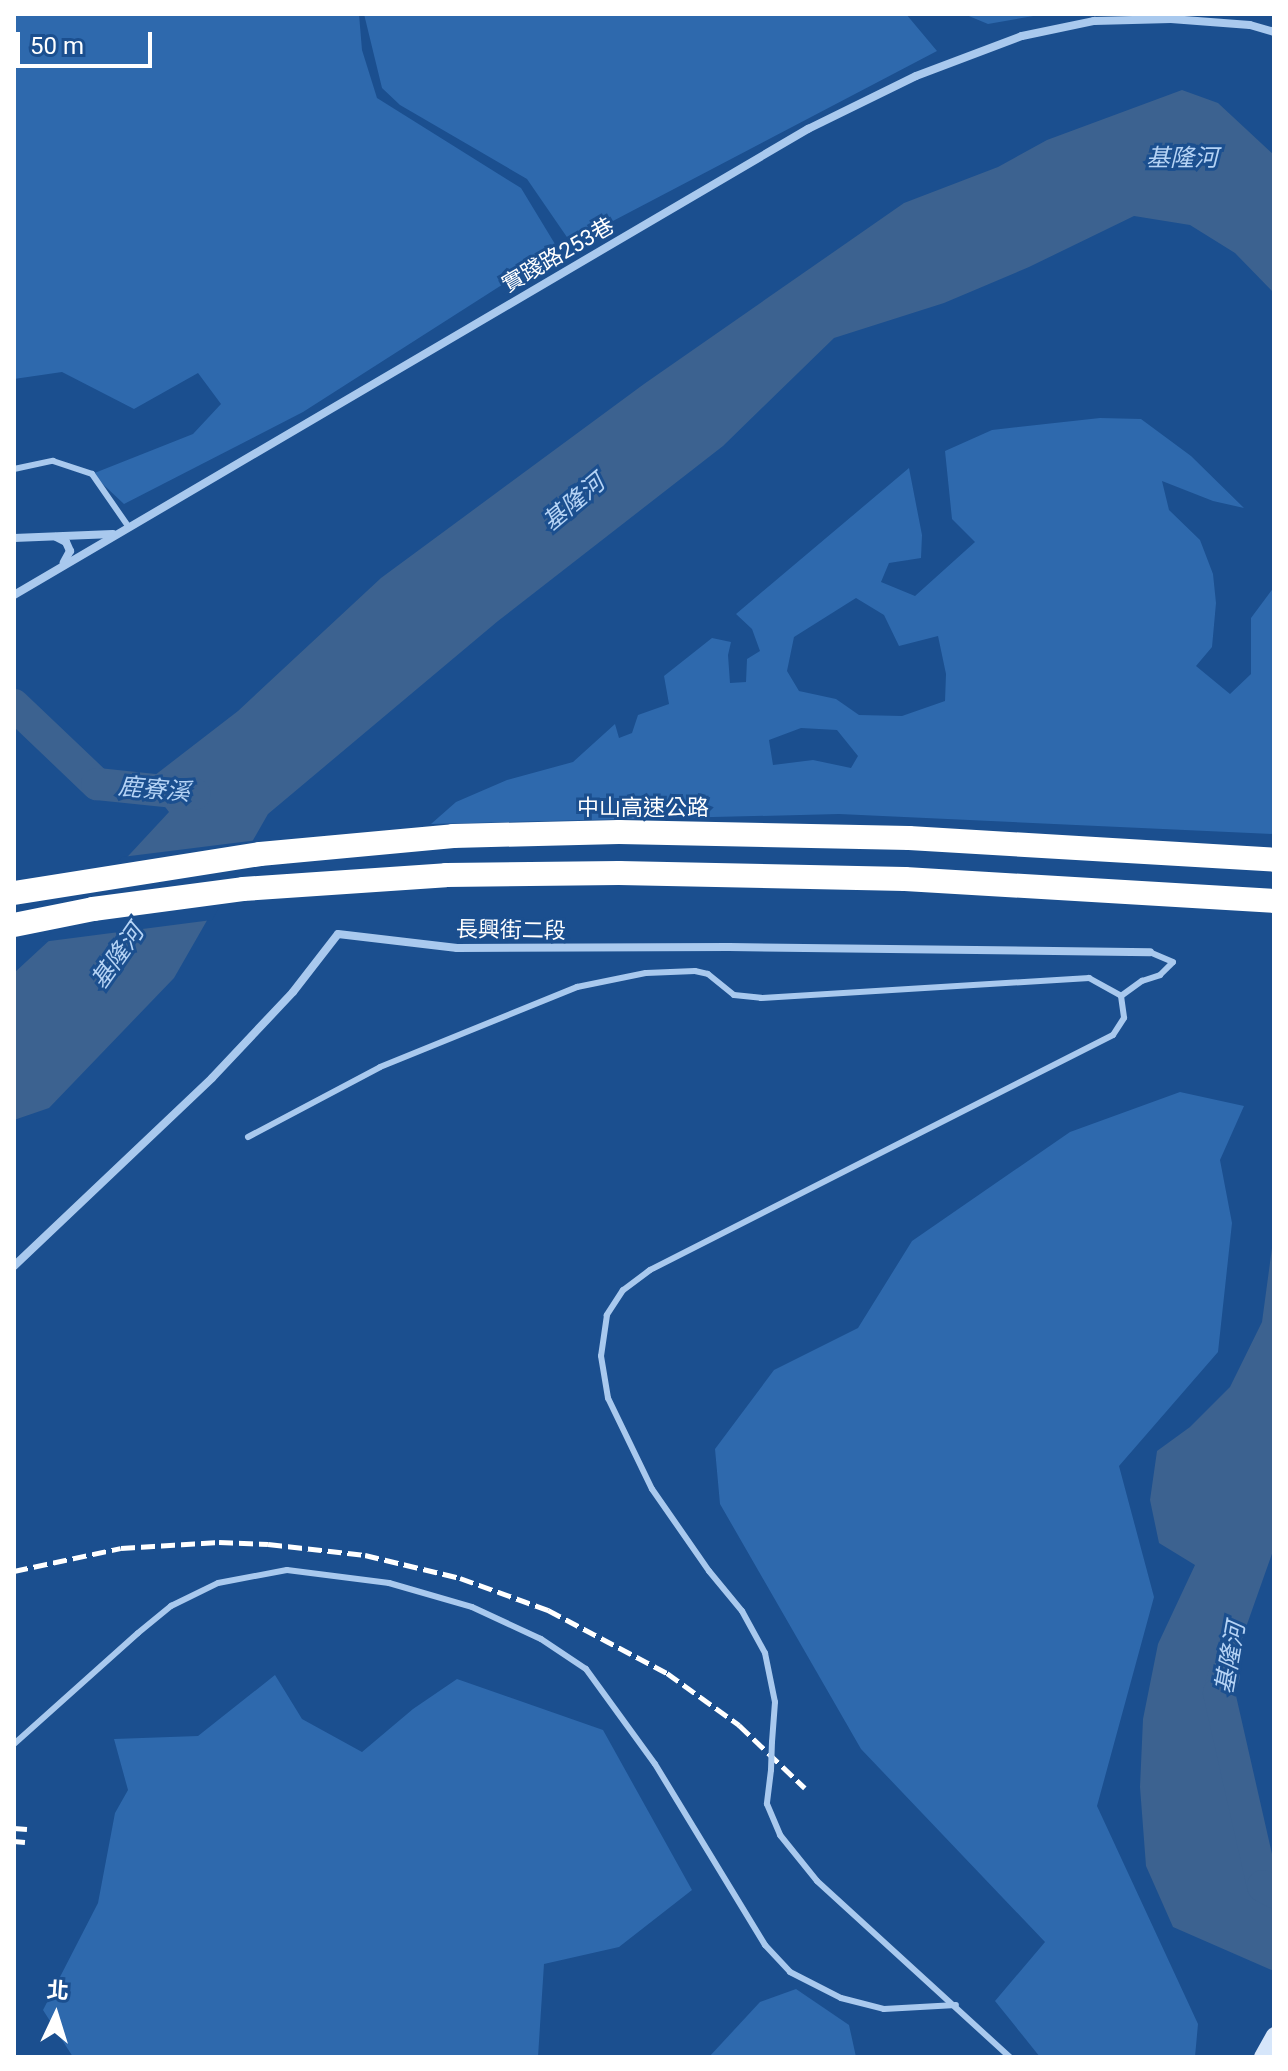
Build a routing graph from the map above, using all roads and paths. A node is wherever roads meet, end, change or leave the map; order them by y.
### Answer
1 (1274, 32) edge
2 (14, 469) edge
3 (128, 526) junction
4 (114, 534) junction
5 (55, 537) junction
6 (14, 538) edge
7 (59, 568) junction
8 (17, 594) edge
9 (1274, 860) edge
10 (14, 893) edge
11 (1274, 901) edge
12 (14, 925) edge
13 (1150, 952) joint
14 (1121, 996) junction
15 (248, 1137) dead end
16 (14, 1266) edge
17 (14, 1744) edge
18 (956, 2005) junction
19 (1274, 2035) edge
20 (1010, 2057) edge
21 (1262, 2057) edge

1 - 3 street, 實踐路253巷
2 - 3 lane
3 - 4 street, 實踐路253巷
4 - 5 street
4 - 7 street, 實踐路253巷
5 - 6 street
5 - 7 street
7 - 8 street, 實踐路253巷
9 - 10 highway, 中山高速公路
11 - 12 highway
13 - 14 lane
13 - 16 street, 長興街二段
14 - 15 lane
14 - 18 lane, bridge
17 - 18 lane
18 - 20 lane
19 - 21 street

